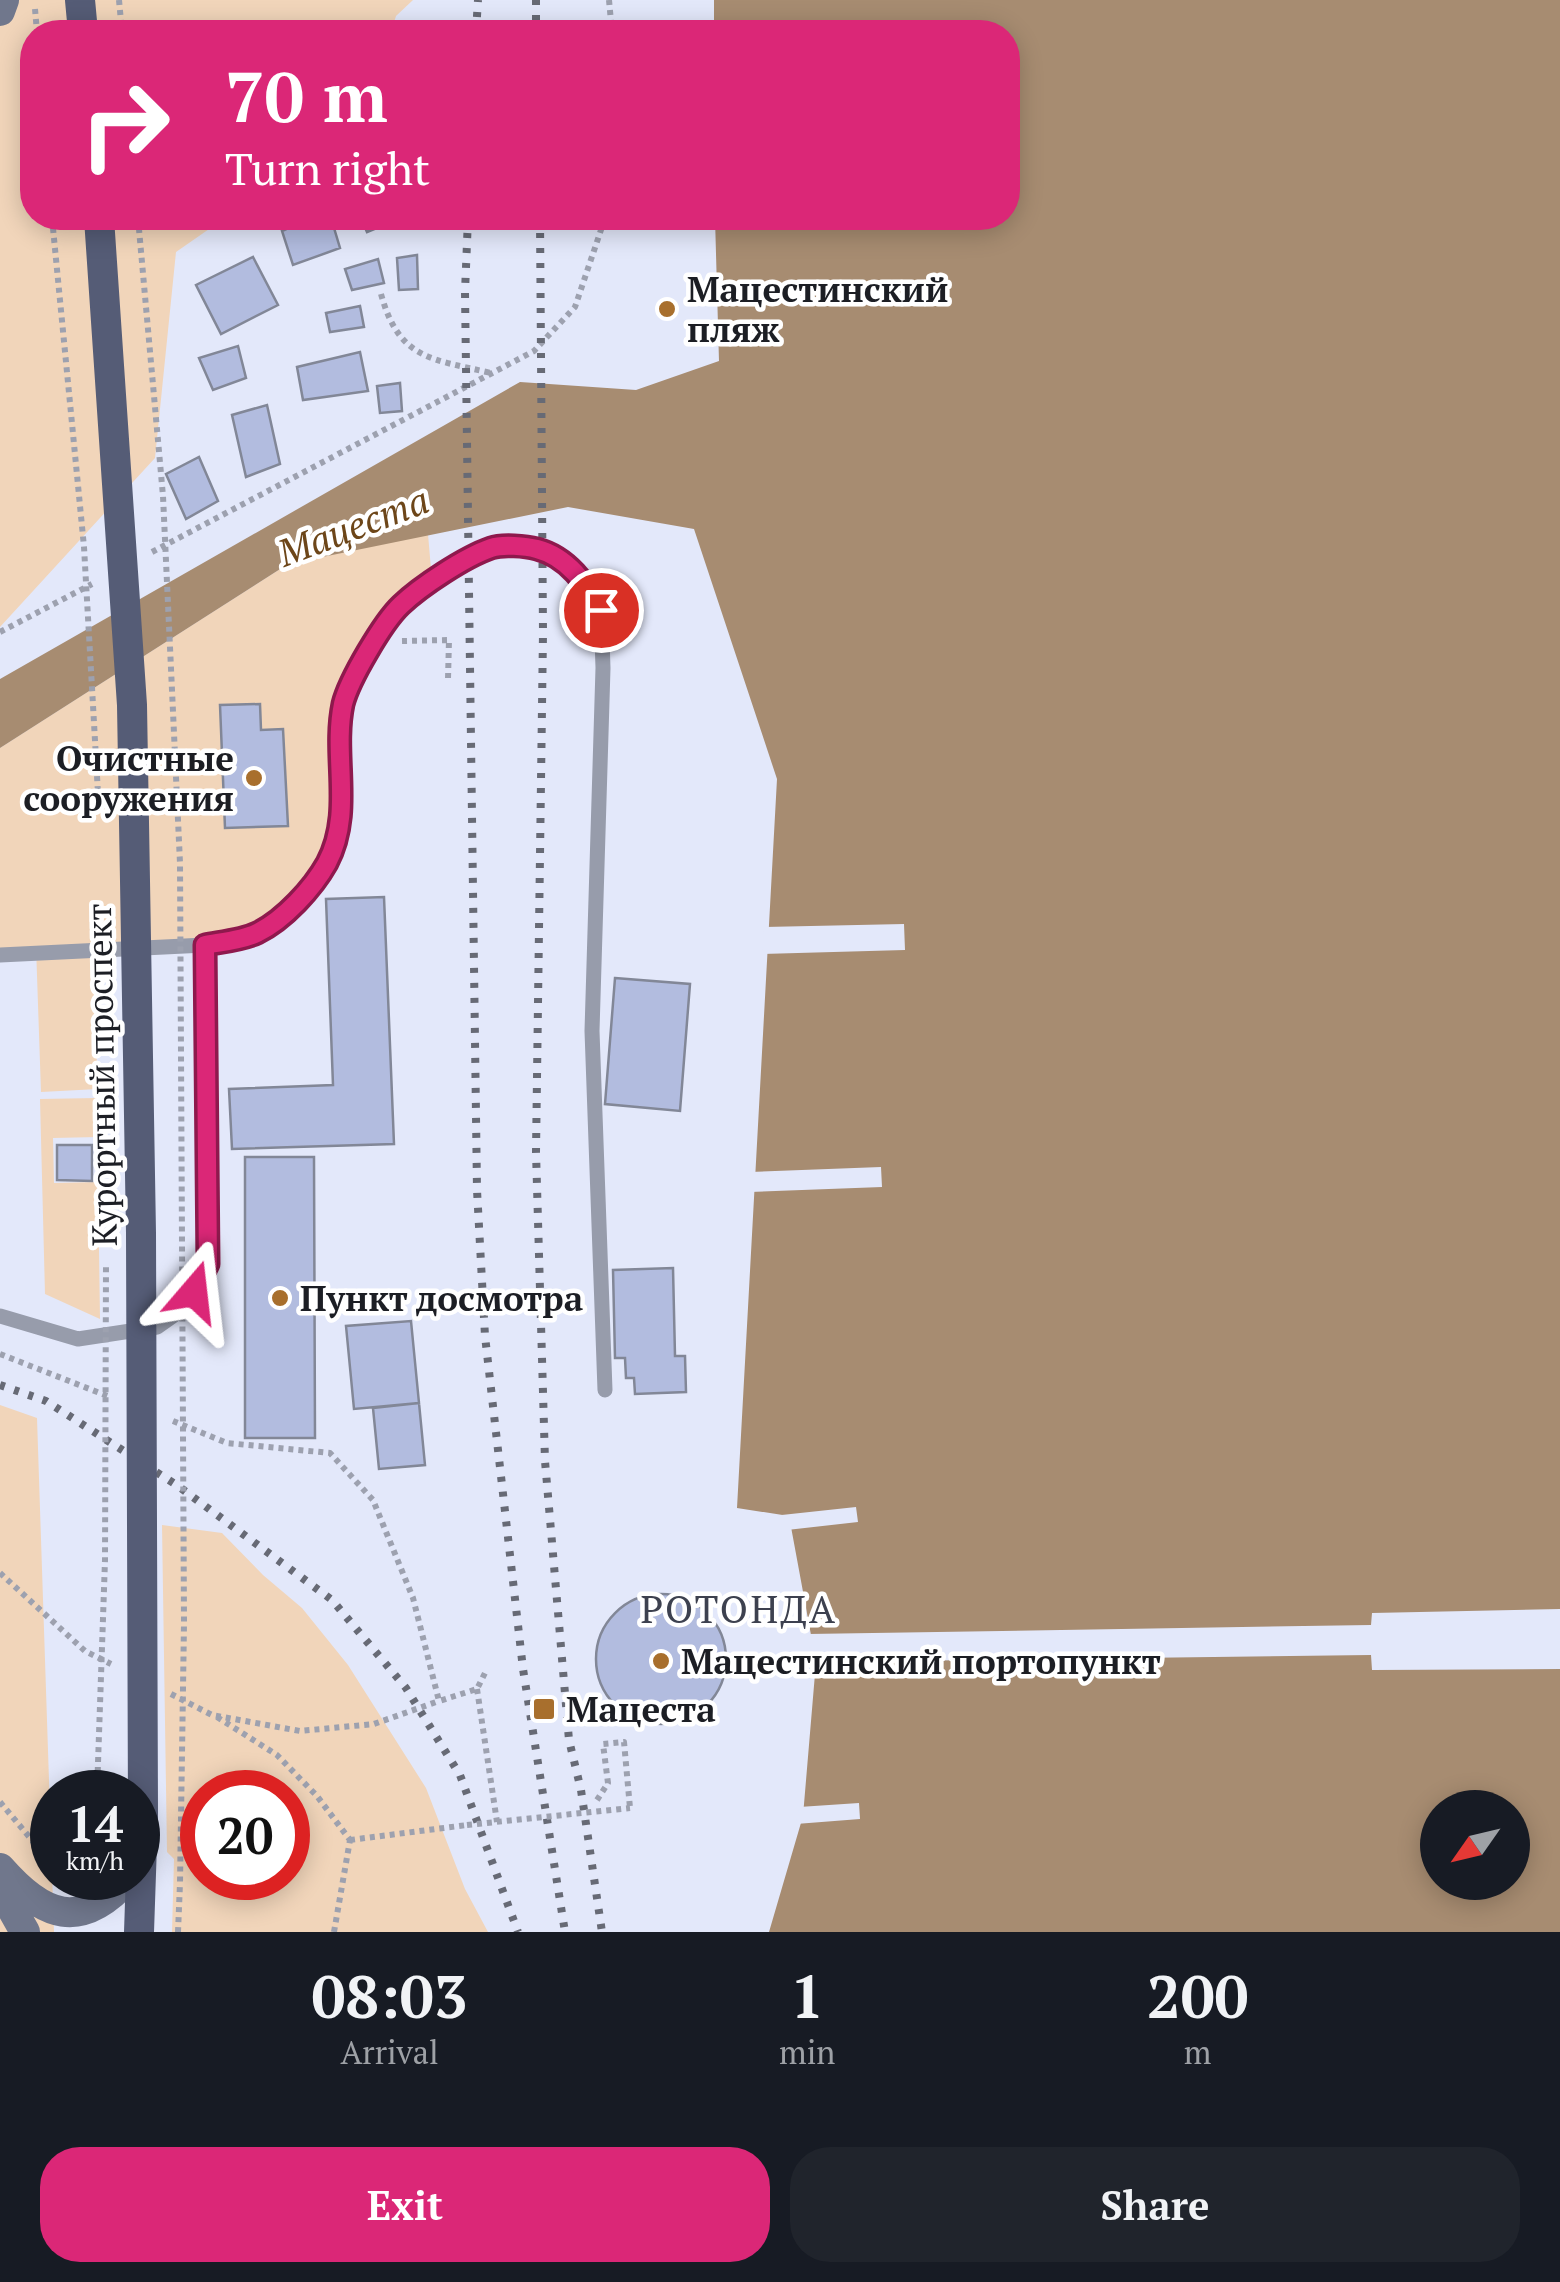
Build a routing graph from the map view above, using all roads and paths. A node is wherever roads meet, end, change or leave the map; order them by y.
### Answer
1 (4, 0) edge
2 (0, 11) edge
3 (53, 230) edge
4 (100, 230) edge
5 (139, 230) edge
6 (601, 230) edge
7 (381, 294) dead end
8 (492, 373) junction
9 (138, 560) dead end
10 (103, 578) dead end
11 (0, 632) edge
12 (376, 642) junction
13 (448, 679) dead end
14 (99, 819) dead end
15 (205, 945) junction
16 (0, 955) edge
17 (106, 1264) dead end
18 (0, 1316) edge
19 (0, 1354) edge
20 (605, 1390) dead end
21 (122, 1402) dead end
22 (157, 1415) dead end
23 (0, 1573) edge
24 (117, 1667) dead end
25 (484, 1674) dead end
26 (477, 1689) junction
27 (165, 1691) dead end
28 (439, 1700) junction
29 (212, 1715) junction
30 (98, 1770) edge
31 (143, 1770) edge
32 (597, 1800) dead end
33 (0, 1802) edge
34 (497, 1822) junction
35 (30, 1838) edge
36 (350, 1840) junction
37 (0, 1868) edge
38 (0, 1888) edge
39 (30, 1895) edge
40 (36, 1900) edge
41 (104, 1900) edge
42 (137, 1900) edge
43 (26, 1932) edge
44 (139, 1932) edge
45 (178, 1932) edge
46 (334, 1932) edge

1 - 2 main road
3 - 14 path, bridge
4 - 31 main road, Курортный проспект, bridge
5 - 45 path, bridge
6 - 8 path
7 - 8 path
8 - 9 path
10 - 11 path
12 - 13 path
12 - 15 lane
12 - 20 lane
15 - 16 lane
15 - 18 lane
17 - 30 path, bridge
19 - 21 path
22 - 28 path
23 - 24 path
25 - 26 path
26 - 28 path
26 - 34 path
27 - 29 path
28 - 29 path
29 - 36 path
32 - 34 path, bridge
33 - 35 path
34 - 36 path, bridge
36 - 46 path
37 - 39 main road
38 - 43 main road
40 - 41 main road
42 - 44 main road, Курортный проспект

